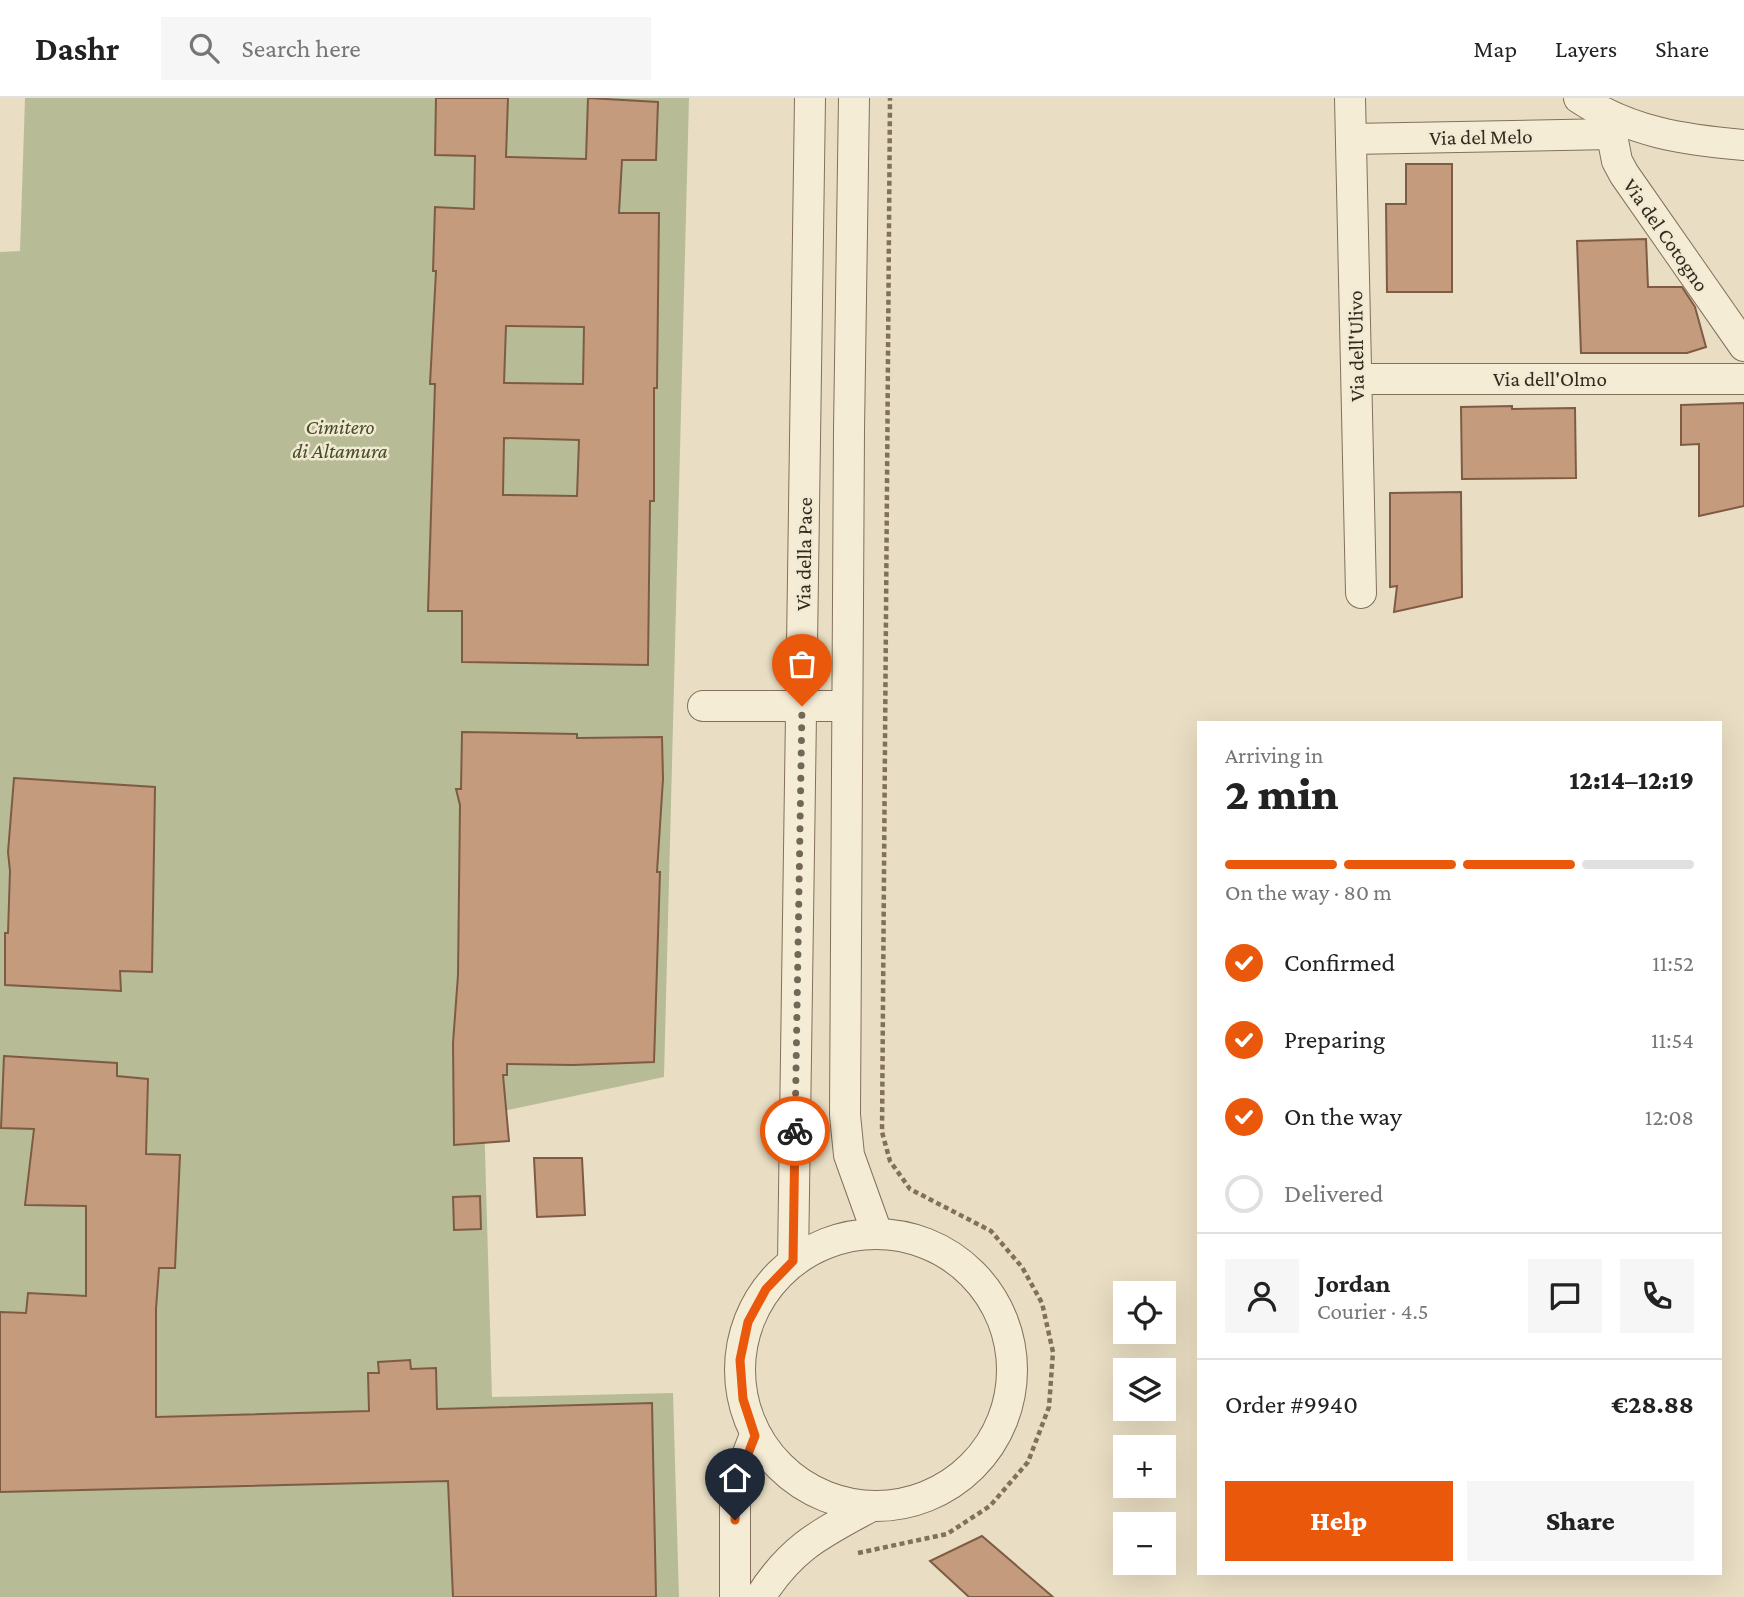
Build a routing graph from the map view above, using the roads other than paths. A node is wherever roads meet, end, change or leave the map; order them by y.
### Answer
1 (810, 98) edge
2 (854, 98) edge
3 (1350, 98) edge
4 (1579, 98) edge
5 (1610, 125) junction
6 (1351, 139) junction
7 (1744, 145) edge
8 (1744, 346) edge
9 (1357, 379) junction
10 (1744, 379) edge
11 (1361, 593) dead end
12 (703, 706) dead end
13 (802, 706) junction
14 (847, 706) junction
15 (877, 1233) junction
16 (793, 1261) junction
17 (755, 1436) junction
18 (870, 1507) junction
19 (735, 1597) edge
20 (760, 1597) edge

1 - 13 street, Via della Pace
2 - 14 street, Via della Pace
3 - 6 street, Via dell'Ulivo
4 - 5 street
5 - 6 street, Via del Melo
5 - 7 street
5 - 8 street, Via del Cotogno
6 - 9 street, Via dell'Ulivo
9 - 10 street, Via dell'Olmo
9 - 11 street, Via dell'Ulivo
12 - 13 street
13 - 14 street
13 - 16 street, Via della Pace
14 - 15 street, Via della Pace
15 - 16 street
15 - 18 street
16 - 17 street
17 - 18 street
17 - 19 street
18 - 20 street

